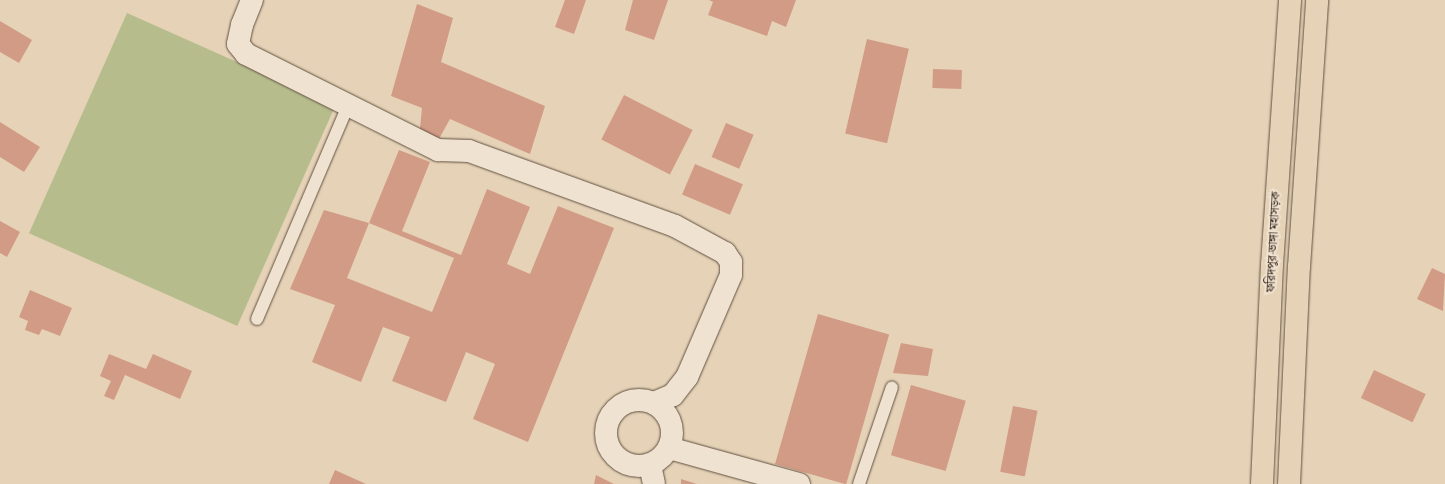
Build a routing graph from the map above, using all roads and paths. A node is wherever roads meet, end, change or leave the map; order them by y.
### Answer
1 (252, 0) edge
2 (1290, 0) edge
3 (1317, 0) edge
4 (348, 106) junction
5 (257, 319) dead end
6 (892, 387) dead end
7 (654, 403) junction
8 (669, 448) junction
9 (652, 474) edge
10 (799, 484) edge
11 (859, 484) edge
12 (1262, 484) edge
13 (1289, 484) edge

1 - 4 street
2 - 12 highway, ফরিদপুর-ভাঙ্গা মহাসড়ক
3 - 13 highway
4 - 5 lane
4 - 7 street
6 - 11 lane
7 - 8 street
7 - 9 street
8 - 9 street
8 - 10 street

